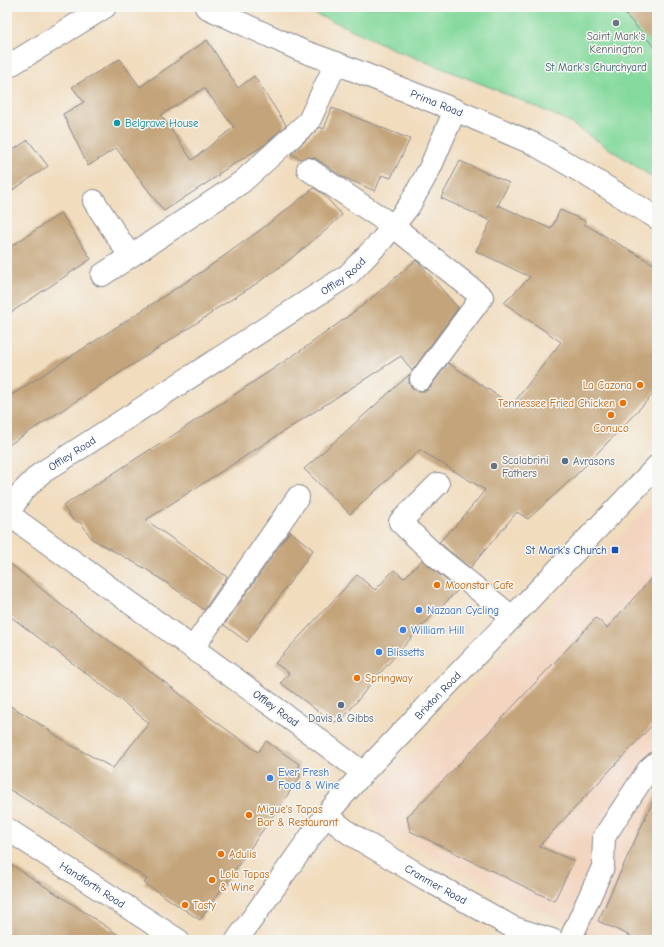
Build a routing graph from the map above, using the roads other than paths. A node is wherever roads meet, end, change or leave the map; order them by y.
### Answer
1 (104, 7) edge
2 (206, 7) edge
3 (336, 63) junction
4 (7, 67) edge
5 (455, 110) junction
6 (308, 169) dead end
7 (94, 201) dead end
8 (657, 218) edge
9 (393, 226) junction
10 (130, 256) junction
11 (102, 275) dead end
12 (421, 379) dead end
13 (657, 466) edge
14 (438, 484) dead end
15 (298, 497) dead end
16 (8, 514) edge
17 (512, 617) junction
18 (193, 648) junction
19 (657, 762) edge
20 (363, 773) junction
21 (326, 815) junction
22 (7, 829) edge
23 (178, 940) edge
24 (237, 940) edge
25 (552, 940) edge
26 (570, 940) edge

1 - 4 main road
2 - 3 main road, Prima Road
3 - 5 main road, Prima Road
3 - 10 main road
5 - 8 main road, Prima Road
5 - 9 main road, Offley Road
6 - 9 main road
7 - 10 main road
9 - 12 main road
9 - 16 main road, Offley Road
10 - 11 main road
13 - 17 main road, Brixton Road
14 - 17 main road
15 - 18 main road
16 - 18 main road, Offley Road
17 - 20 main road, Brixton Road
18 - 20 main road, Offley Road
19 - 26 main road
20 - 21 main road, Brixton Road
21 - 24 main road, Brixton Road
21 - 25 main road, Cranmer Road
22 - 23 main road, Handforth Road

